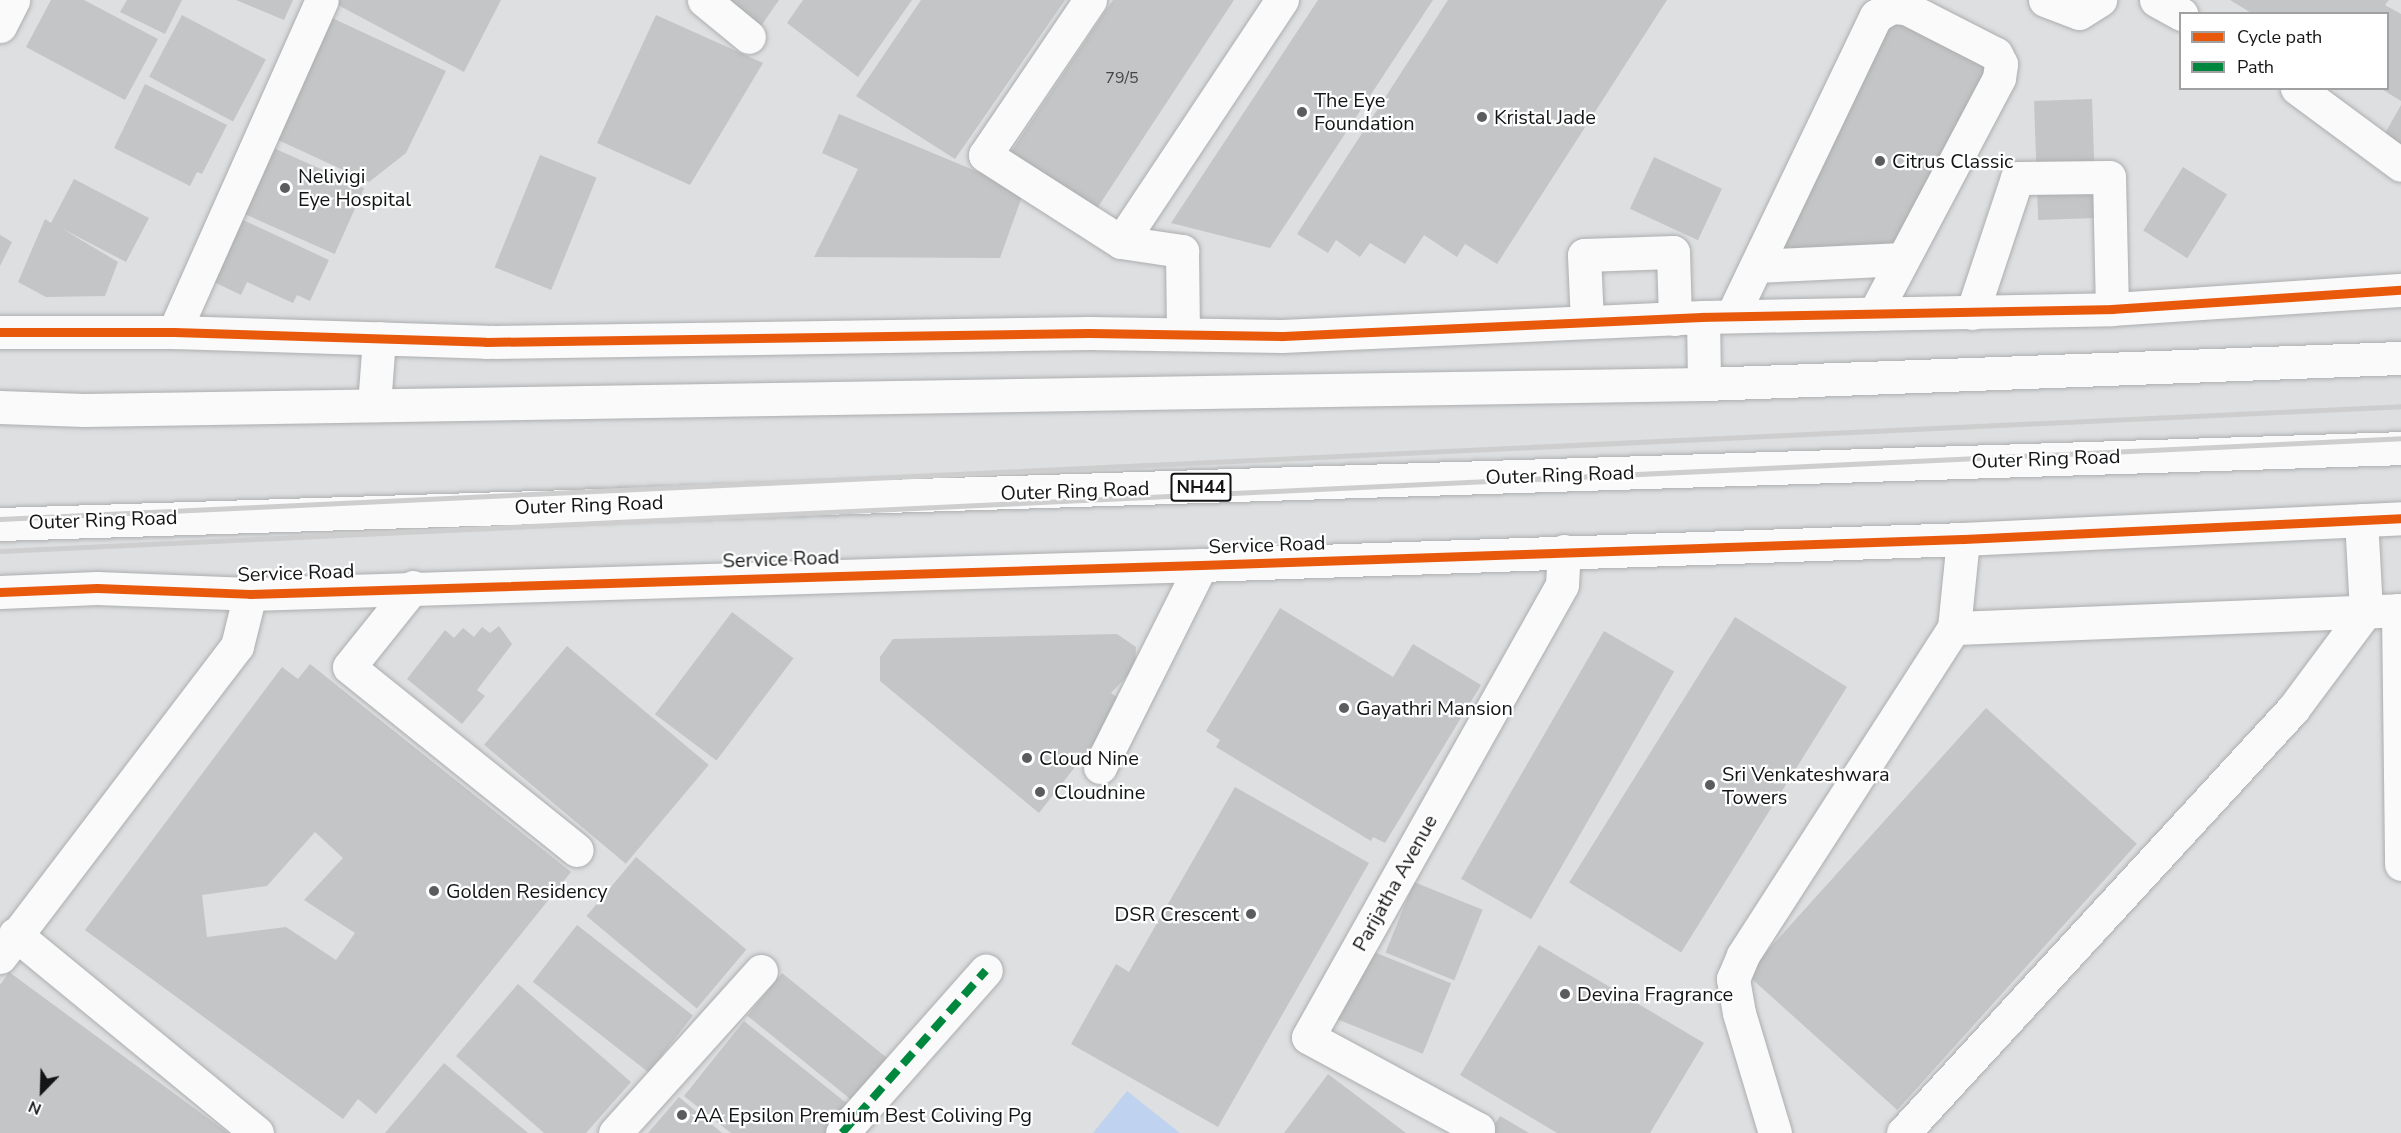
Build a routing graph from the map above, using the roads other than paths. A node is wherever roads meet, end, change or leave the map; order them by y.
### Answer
1 (13, 0) edge
2 (322, 0) edge
3 (704, 0) edge
4 (1090, 0) edge
5 (1282, 0) edge
6 (2045, 0) edge
7 (2100, 0) edge
8 (2156, 0) edge
9 (2179, 13) edge
10 (0, 26) edge
11 (749, 37) dead end
12 (2300, 90) edge
13 (2401, 165) edge
14 (1120, 242) junction
15 (1903, 259) junction
16 (1756, 266) junction
17 (2401, 290) edge
18 (2112, 309) junction
19 (1972, 313) junction
20 (1874, 314) junction
21 (1704, 317) junction
22 (1587, 322) junction
23 (0, 332) edge
24 (174, 332) junction
25 (1183, 333) junction
26 (379, 338) junction
27 (2401, 358) edge
28 (1704, 384) junction
29 (374, 405) junction
30 (0, 407) edge
31 (2401, 448) edge
32 (2401, 518) edge
33 (2361, 520) junction
34 (0, 524) edge
35 (1962, 539) junction
36 (1564, 551) junction
37 (1201, 565) junction
38 (413, 587) junction
39 (0, 592) edge
40 (250, 594) junction
41 (2400, 610) edge
42 (2366, 611) junction
43 (1954, 628) junction
44 (1100, 767) dead end
45 (577, 850) dead end
46 (2401, 864) edge
47 (8, 945) edge
48 (986, 970) dead end
49 (761, 971) dead end
50 (258, 1133) edge
51 (615, 1133) edge
52 (842, 1133) edge
53 (1474, 1133) edge
54 (1775, 1133) edge
55 (1903, 1133) edge

1 - 10 main road
2 - 24 main road
3 - 11 main road
4 - 14 main road
5 - 14 main road
6 - 7 main road
8 - 9 main road
12 - 13 main road
14 - 25 main road
15 - 16 main road
15 - 16 main road
15 - 20 main road
16 - 21 main road
17 - 18 main road
18 - 19 main road
18 - 19 main road
19 - 20 main road
20 - 21 main road
21 - 22 main road
21 - 22 main road
21 - 28 main road
22 - 25 main road
23 - 24 main road
24 - 26 main road
25 - 26 main road
26 - 29 main road
27 - 28 main road
28 - 29 main road
29 - 30 main road
31 - 34 main road, Outer Ring Road / NH44
32 - 33 main road, Service Road
33 - 35 main road, Service Road
33 - 42 main road
35 - 36 main road, Service Road
35 - 43 main road
36 - 37 main road, Service Road
36 - 53 main road, Parijatha Avenue
37 - 38 main road, Service Road
37 - 44 main road
38 - 40 main road, Service Road
38 - 45 main road
39 - 40 main road, Service Road
40 - 47 main road
41 - 42 main road
41 - 46 main road
42 - 43 main road
42 - 55 main road
43 - 54 main road
47 - 50 main road
48 - 52 main road
49 - 51 main road

